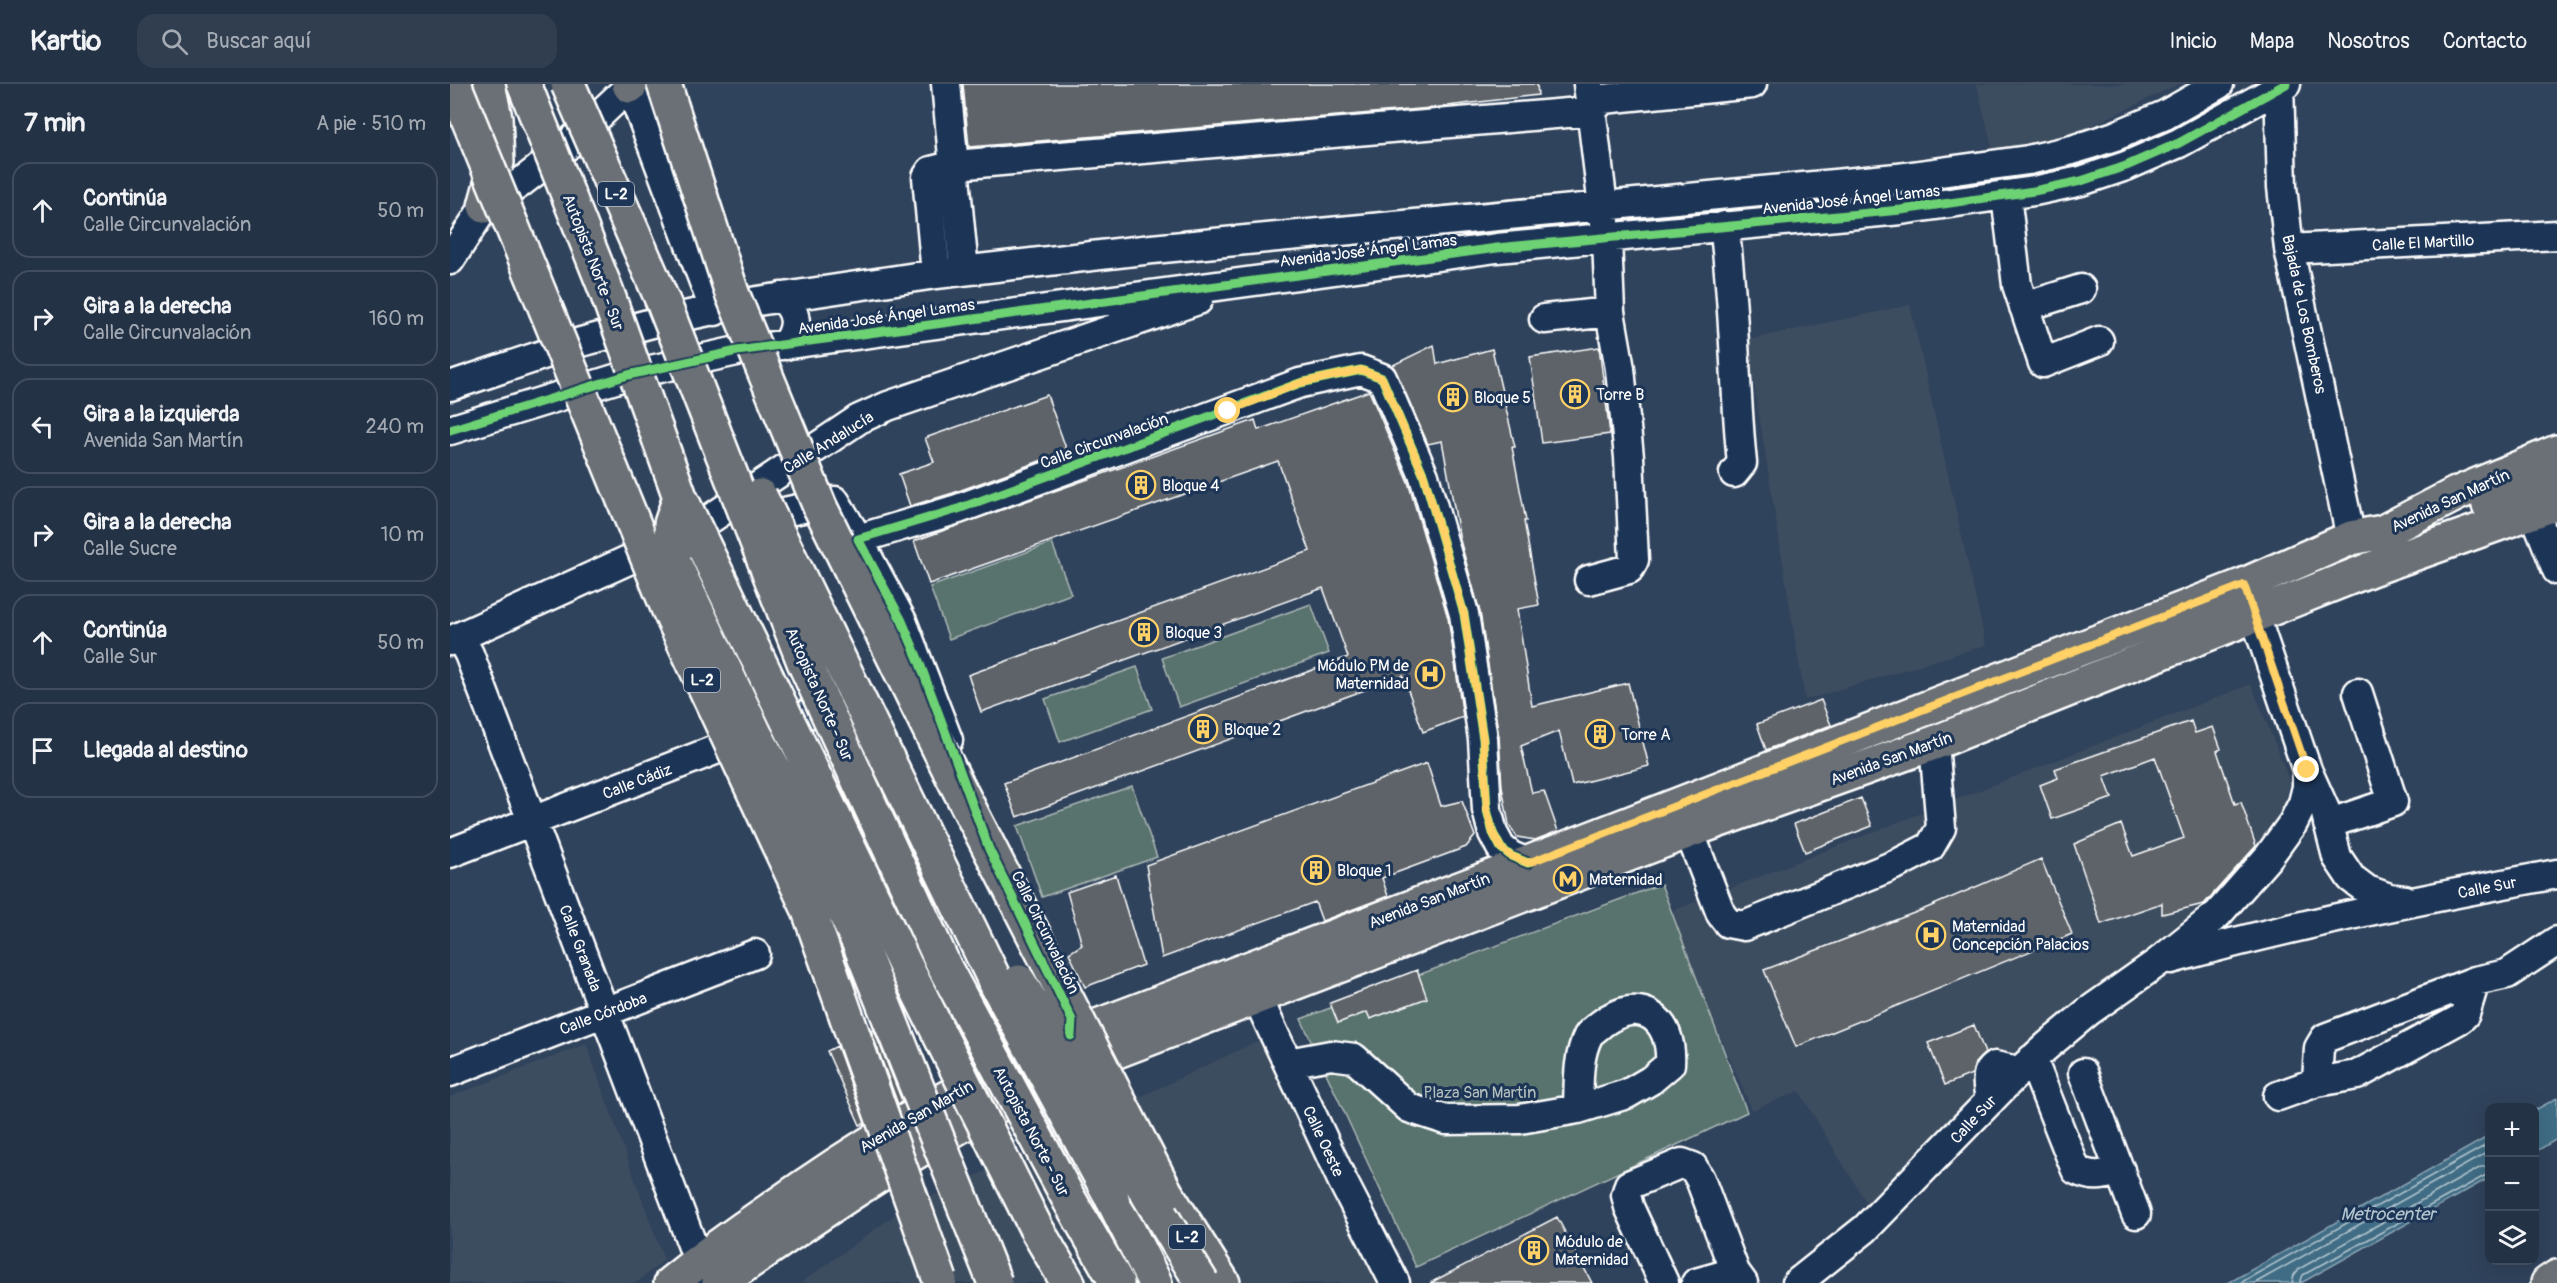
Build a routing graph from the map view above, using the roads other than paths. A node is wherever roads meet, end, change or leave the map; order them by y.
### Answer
1 (454, 84) edge
2 (488, 84) edge
3 (524, 84) edge
4 (568, 84) edge
5 (664, 84) edge
6 (946, 84) edge
7 (1752, 84) edge
8 (2219, 84) edge
9 (630, 85) edge
10 (2282, 86) edge
11 (1589, 97) edge
12 (955, 165) junction
13 (2006, 196) junction
14 (485, 206) junction
15 (1604, 206) junction
16 (1724, 226) junction
17 (2557, 235) edge
18 (1607, 239) junction
19 (2289, 249) junction
20 (450, 260) edge
21 (964, 270) junction
22 (936, 274) junction
23 (1261, 279) junction
24 (2081, 289) dead end
25 (781, 297) junction
26 (664, 304) junction
27 (2025, 307) junction
28 (715, 311) junction
29 (1610, 312) junction
30 (1544, 319) dead end
31 (2099, 341) dead end
32 (786, 345) junction
33 (450, 386) edge
34 (450, 430) edge
35 (2557, 452) edge
36 (1734, 474) dead end
37 (2557, 478) edge
38 (680, 497) junction
39 (2533, 504) edge
40 (2475, 510) junction
41 (692, 531) junction
42 (2383, 532) junction
43 (2351, 538) junction
44 (858, 539) junction
45 (2371, 569) junction
46 (2557, 570) edge
47 (1589, 580) dead end
48 (2249, 600) junction
49 (455, 639) edge
50 (2358, 693) dead end
51 (823, 708) dead end
52 (1934, 743) junction
53 (882, 748) junction
54 (2307, 770) junction
55 (531, 822) junction
56 (2328, 824) junction
57 (1689, 831) junction
58 (450, 854) edge
59 (1528, 863) junction
60 (2557, 874) edge
61 (2416, 901) junction
62 (2557, 941) edge
63 (755, 954) dead end
64 (2157, 963) junction
65 (2475, 981) junction
66 (1257, 997) junction
67 (606, 1012) junction
68 (1071, 1035) junction
69 (1288, 1063) junction
70 (2025, 1065) junction
71 (450, 1071) edge
72 (2083, 1073) dead end
73 (2317, 1082) junction
74 (2278, 1096) dead end
75 (1578, 1109) dead end
76 (2120, 1170) junction
77 (1166, 1193) junction
78 (2136, 1214) dead end
79 (710, 1275) edge
80 (1739, 1277) edge
81 (2557, 1277) edge
82 (940, 1282) edge
83 (671, 1283) edge
84 (995, 1283) edge
85 (1068, 1283) edge
86 (1117, 1283) edge
87 (1155, 1283) edge
88 (1203, 1283) edge
89 (1222, 1283) edge
90 (1395, 1283) edge
91 (1664, 1283) edge
92 (1696, 1283) edge
93 (1797, 1283) edge
94 (2548, 1283) edge

1 - 82 main road, L-2, bridge
2 - 14 main road
3 - 38 main road, Autopista Norte - Sur / L-2, bridge
4 - 26 main road, Autopista Norte - Sur / L-2, bridge
5 - 77 main road, L-2, bridge
6 - 12 street
7 - 11 street
8 - 15 street, Avenida José Ángel Lamas
9 - 14 street
9 - 28 street
10 - 13 street, Avenida José Ángel Lamas
10 - 19 street, Bajada de Los Bomberos
11 - 12 street
11 - 15 street
12 - 21 street
12 - 22 street
13 - 16 street, Avenida José Ángel Lamas
13 - 27 street
14 - 20 street
15 - 18 street
15 - 21 street, Avenida José Ángel Lamas
16 - 18 street, Avenida José Ángel Lamas
16 - 36 street
17 - 19 street, Calle El Martillo
18 - 23 street, Avenida José Ángel Lamas
18 - 29 street
19 - 43 street, Bajada de Los Bomberos
21 - 22 street, Avenida José Ángel Lamas
22 - 25 street, Avenida José Ángel Lamas
23 - 32 street, Avenida José Ángel Lamas
23 - 41 street, Calle Andalucía
24 - 27 street
25 - 28 street, Avenida José Ángel Lamas
25 - 32 street
26 - 53 main road, L-2, bridge
26 - 86 main road, Autopista Norte - Sur / L-2, bridge
27 - 31 street
28 - 33 street, Avenida José Ángel Lamas
29 - 30 street
29 - 47 street
32 - 34 street, Avenida José Ángel Lamas
35 - 42 main road, Avenida San Martín
37 - 39 main road
38 - 84 main road, L-2, bridge
38 - 85 main road, Autopista Norte - Sur / L-2, bridge
39 - 40 main road
39 - 45 main road, Avenida San Martín
39 - 46 street
40 - 42 main road
40 - 45 main road
41 - 44 street
41 - 49 street, Calle Andalucía
42 - 43 main road, Avenida San Martín
43 - 48 main road, Avenida San Martín
44 - 59 street, Calle Circunvalación
44 - 68 street, Calle Circunvalación
45 - 48 main road, Avenida San Martín
48 - 52 main road, Avenida San Martín
48 - 54 street, Calle Sur
48 - 59 main road, Avenida San Martín
49 - 55 street, Calle Granada
50 - 56 street
51 - 55 street, Calle Cádiz
52 - 57 main road, Avenida San Martín
52 - 57 street
53 - 87 main road, L-2, bridge
53 - 88 main road, L-2, bridge
54 - 56 street, Calle Sur
54 - 64 street, Calle Sur
55 - 58 street, Calle Cádiz
55 - 67 street, Calle Granada
56 - 61 street, Calle Sur
57 - 66 main road, Avenida San Martín
59 - 68 main road, Avenida San Martín
60 - 61 street, Calle Sur
61 - 64 street, Calle Sur
62 - 65 street
63 - 67 street, Calle Córdoba
64 - 70 street, Calle Sur
65 - 73 street
65 - 73 street
66 - 69 street, Calle Oeste
66 - 79 main road, Avenida San Martín
67 - 71 street, Calle Córdoba
67 - 79 street, Calle Granada
68 - 79 main road, Avenida San Martín
69 - 75 street
69 - 90 street, Calle Oeste
70 - 76 street
70 - 93 street, Calle Sur
72 - 76 street
73 - 74 street
76 - 78 street
77 - 88 main road, L-2
77 - 89 main road
79 - 83 main road, Avenida San Martín
80 - 91 street
80 - 92 street
81 - 94 main road

